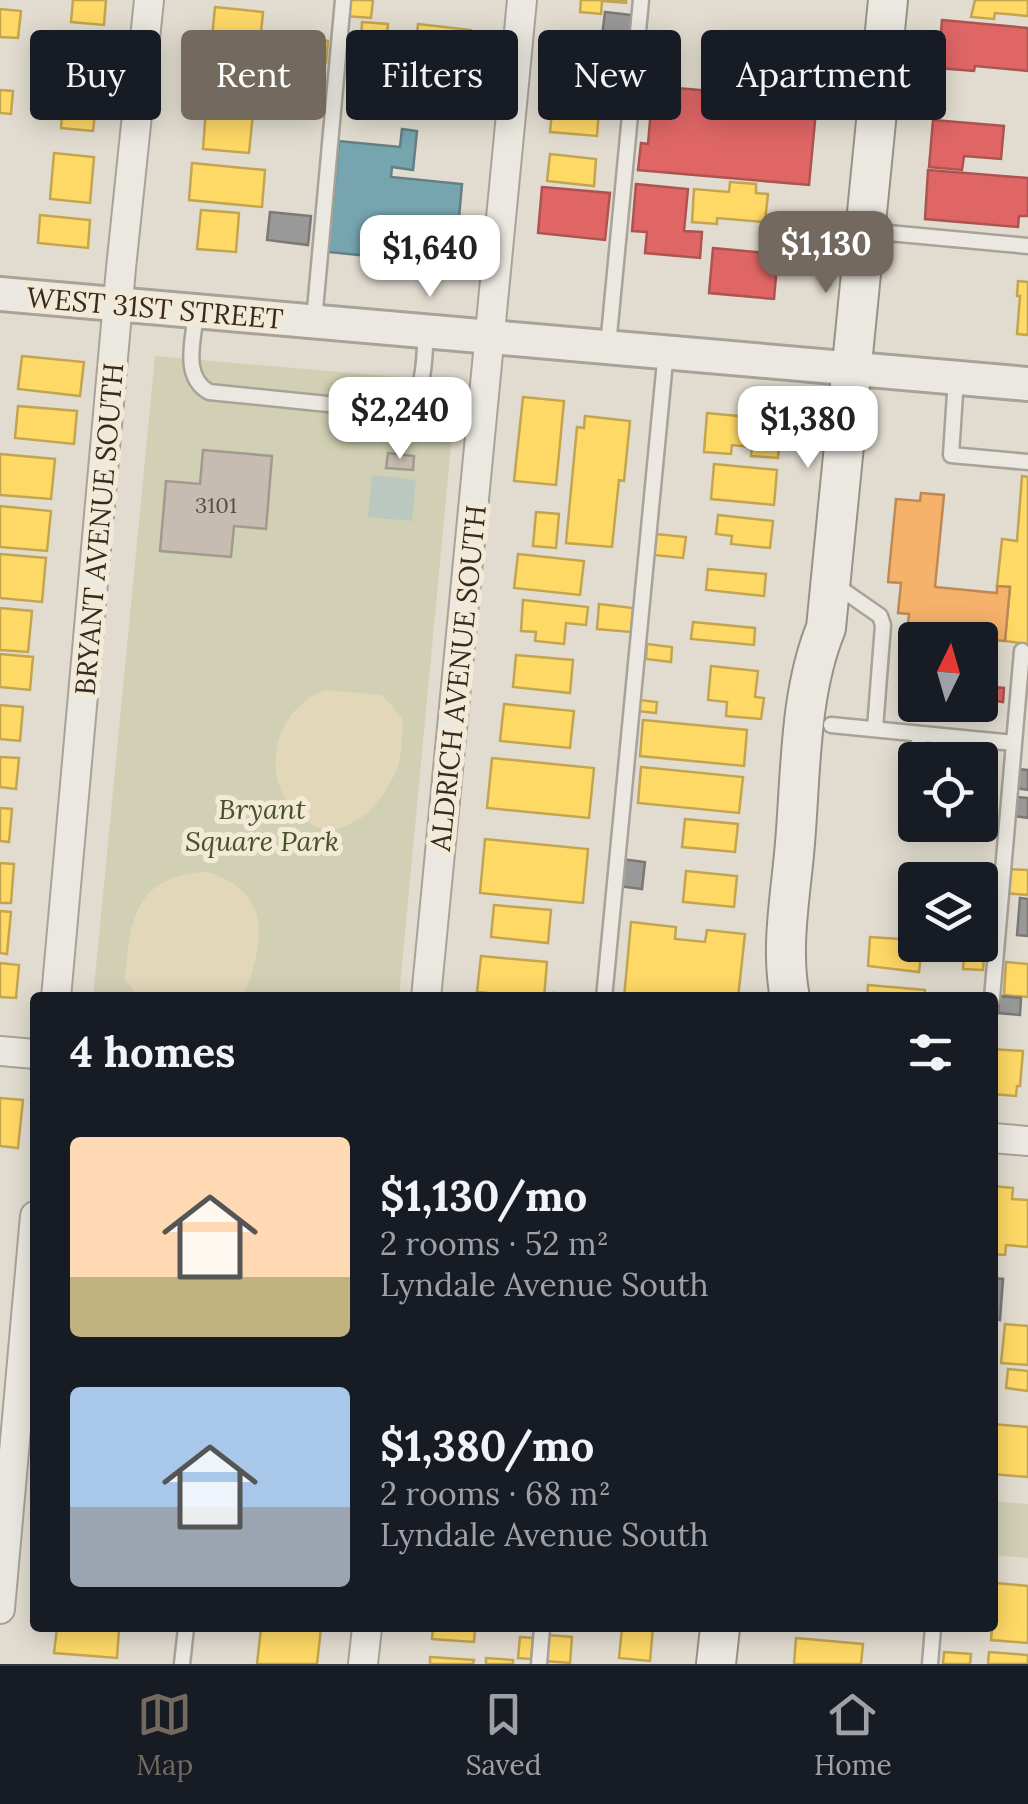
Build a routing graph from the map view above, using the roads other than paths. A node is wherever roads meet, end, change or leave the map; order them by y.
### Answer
1 (149, 0) edge
2 (343, 0) edge
3 (522, 0) edge
4 (641, 0) edge
5 (888, 0) edge
6 (866, 231) junction
7 (1028, 246) edge
8 (0, 294) edge
9 (119, 304) junction
10 (196, 311) junction
11 (314, 322) junction
12 (426, 331) junction
13 (492, 337) junction
14 (608, 347) junction
15 (666, 351) junction
16 (852, 367) junction
17 (956, 377) junction
18 (1028, 384) edge
19 (1028, 462) edge
20 (831, 581) junction
21 (826, 628) junction
22 (1022, 652) dead end
23 (831, 725) junction
24 (874, 729) junction
25 (920, 734) junction
26 (919, 742) edge
27 (1014, 742) junction
28 (57, 992) edge
29 (427, 992) edge
30 (605, 992) edge
31 (789, 992) edge
32 (800, 992) edge
33 (993, 992) edge
34 (0, 1051) edge
35 (30, 1054) edge
36 (998, 1138) edge
37 (1028, 1141) edge
38 (30, 1272) edge
39 (0, 1609) edge
40 (186, 1632) edge
41 (367, 1632) edge
42 (542, 1632) edge
43 (720, 1632) edge
44 (746, 1632) edge
45 (934, 1632) edge
46 (182, 1664) edge
47 (363, 1664) edge
48 (539, 1664) edge
49 (716, 1664) edge
50 (742, 1664) edge
51 (930, 1664) edge

1 - 9 street, BRYANT AVENUE SOUTH
2 - 11 lane
3 - 13 street, ALDRICH AVENUE SOUTH
4 - 14 lane
5 - 6 main road
6 - 7 lane
6 - 16 main road
8 - 9 street, WEST 31ST STREET
9 - 10 street, WEST 31ST STREET
9 - 28 street, BRYANT AVENUE SOUTH
10 - 11 street, WEST 31ST STREET
10 - 12 lane
11 - 12 street, WEST 31ST STREET
12 - 13 street, WEST 31ST STREET
13 - 14 street, WEST 31ST STREET
13 - 29 street, ALDRICH AVENUE SOUTH
14 - 15 street, WEST 31ST STREET
15 - 16 street, WEST 31ST STREET
15 - 30 lane
16 - 17 street, WEST 31ST STREET
16 - 20 main road
17 - 18 street, WEST 31ST STREET
17 - 19 lane
20 - 21 main road
20 - 24 lane
21 - 23 main road
21 - 31 main road
22 - 27 lane
23 - 24 lane
23 - 32 main road
24 - 25 lane
25 - 26 lane
25 - 27 lane
27 - 33 lane
34 - 35 street
36 - 37 street
38 - 39 street
40 - 46 lane
41 - 47 street
42 - 48 lane
43 - 49 main road
44 - 50 main road
45 - 51 lane

